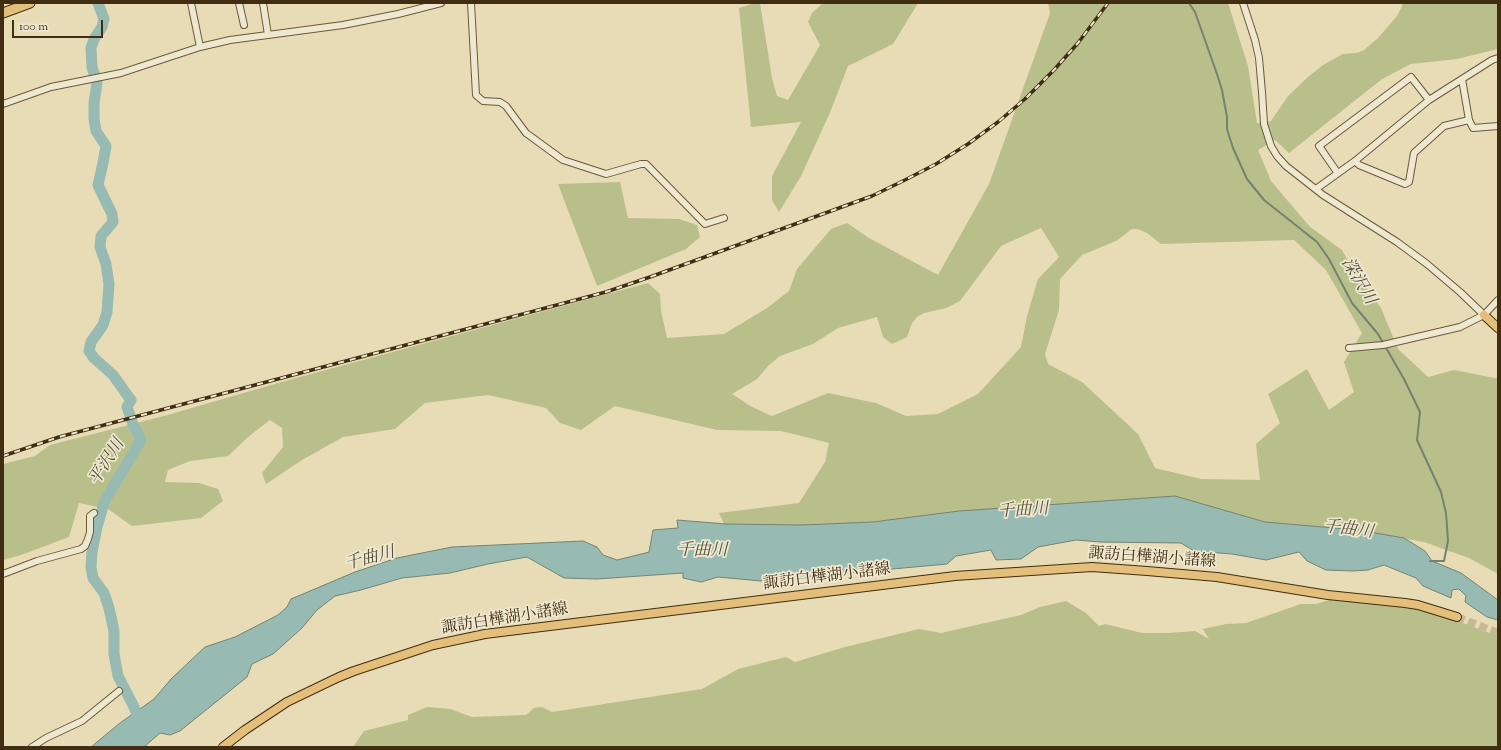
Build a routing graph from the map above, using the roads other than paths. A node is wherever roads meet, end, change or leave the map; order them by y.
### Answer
1 (30, 3) edge
2 (190, 3) edge
3 (239, 3) edge
4 (263, 3) edge
5 (441, 3) edge
6 (471, 3) edge
7 (1243, 3) edge
8 (3, 13) edge
9 (244, 25) dead end
10 (268, 35) junction
11 (200, 47) junction
12 (1498, 58) edge
13 (1462, 79) junction
14 (1429, 100) junction
15 (3, 104) edge
16 (1469, 120) junction
17 (1498, 126) edge
18 (1355, 161) junction
19 (1337, 172) junction
20 (1316, 189) junction
21 (724, 218) dead end
22 (1498, 300) edge
23 (1484, 315) junction
24 (1498, 328) edge
25 (1349, 348) dead end
26 (94, 513) dead end
27 (3, 574) edge
28 (1457, 617) tunnel mouth
29 (119, 691) dead end
30 (32, 747) edge
31 (223, 747) edge

1 - 8 highway
2 - 11 street
3 - 9 street
4 - 10 street
5 - 10 street
6 - 21 street
7 - 20 street
10 - 11 street
11 - 15 street
12 - 13 street
13 - 14 street
13 - 16 street
14 - 18 street
14 - 19 street
16 - 17 street
16 - 18 street
18 - 19 street
19 - 20 street
20 - 23 street
22 - 23 street
23 - 24 main road
23 - 25 street
26 - 27 street
28 - 31 main road, 諏訪白樺湖小諸線
29 - 30 street

